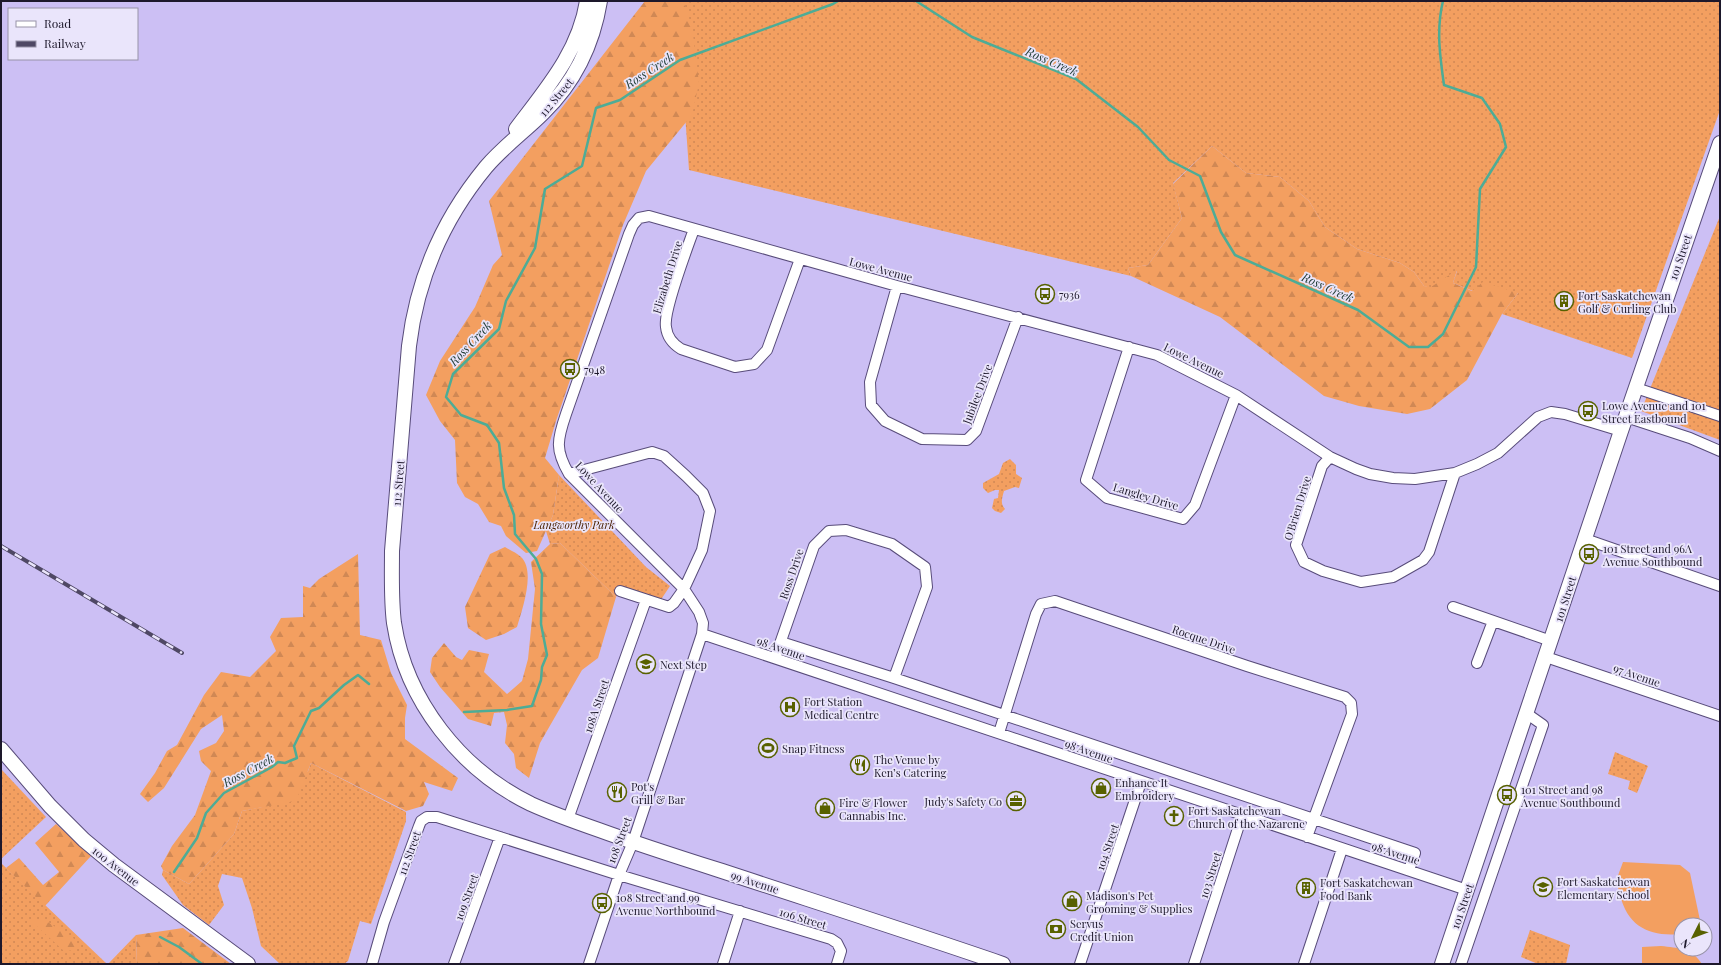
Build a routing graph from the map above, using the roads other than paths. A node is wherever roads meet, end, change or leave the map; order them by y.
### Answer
1 (586, 1) edge
2 (600, 1) edge
3 (1720, 142) edge
4 (497, 156) junction
5 (694, 230) junction
6 (800, 259) junction
7 (897, 286) junction
8 (1018, 317) junction
9 (1129, 347) junction
10 (1636, 388) junction
11 (1236, 394) junction
12 (1720, 416) edge
13 (1626, 417) junction
14 (1621, 431) junction
15 (1720, 451) edge
16 (1330, 457) junction
17 (1455, 472) junction
18 (569, 474) junction
19 (1585, 538) junction
20 (1720, 586) edge
21 (684, 589) junction
22 (620, 591) dead end
23 (646, 600) junction
24 (1453, 607) dead end
25 (1493, 621) junction
26 (702, 634) junction
27 (1551, 641) junction
28 (781, 642) junction
29 (1546, 657) junction
30 (775, 658) junction
31 (1477, 663) dead end
32 (894, 678) junction
33 (1526, 713) junction
34 (1005, 715) junction
35 (1720, 716) edge
36 (999, 733) junction
37 (1, 749) edge
38 (1141, 782) junction
39 (510, 792) joint
40 (1242, 816) junction
41 (568, 819) junction
42 (1314, 819) junction
43 (500, 837) junction
44 (1307, 837) junction
45 (633, 842) junction
46 (1342, 849) junction
47 (1409, 870) junction
48 (619, 875) junction
49 (1467, 890) junction
50 (740, 911) junction
51 (248, 964) edge
52 (372, 964) edge
53 (454, 964) edge
54 (589, 964) edge
55 (723, 964) edge
56 (837, 964) edge
57 (1003, 964) edge
58 (1080, 964) edge
59 (1194, 964) edge
60 (1304, 964) edge
61 (1442, 964) edge
62 (1461, 964) edge

1 - 4 main road, 112 Street
2 - 4 main road, 112 Street
3 - 10 main road, 101 Street
4 - 39 main road, 112 Street
5 - 6 street, Lowe Avenue
5 - 6 street, Elizabeth Drive
5 - 18 street, Lowe Avenue
6 - 7 street, Lowe Avenue
7 - 8 street, Lowe Avenue
7 - 8 street, Jubilee Drive
8 - 9 street, Lowe Avenue
9 - 11 street, Lowe Avenue
9 - 11 street, Langley Drive
10 - 12 street
10 - 13 main road, 101 Street
11 - 16 street, Lowe Avenue
13 - 14 main road, 101 Street
13 - 15 street
14 - 17 street, Lowe Avenue
14 - 19 main road, 101 Street
16 - 17 street, Lowe Avenue
16 - 17 street, O'Brien Drive
18 - 21 street, Lowe Avenue
18 - 21 street
19 - 20 street
19 - 27 main road, 101 Street
21 - 23 street
21 - 26 street, Lowe Avenue
22 - 23 street
23 - 41 street, 108A Street
24 - 25 street
25 - 27 street
25 - 31 street
26 - 30 street, 98 Avenue
26 - 45 street, 108 Street
27 - 29 main road, 101 Street
28 - 30 street, Ross Drive
28 - 32 street
28 - 32 street, Ross Drive
29 - 33 main road, 101 Street
29 - 35 street, 97 Avenue
30 - 36 street, 98 Avenue
32 - 34 street
33 - 49 main road, 101 Street
33 - 62 street
34 - 36 street, Rocque Drive
34 - 42 street
34 - 42 street, Rocque Drive
36 - 38 street, 98 Avenue
37 - 51 main road, 100 Avenue
38 - 40 street, 98 Avenue
38 - 58 street, 104 Street
39 - 41 main road, 99 Avenue
40 - 44 street, 98 Avenue
40 - 59 street, 103 Street
41 - 45 main road, 99 Avenue
42 - 44 street, Rocque Drive
42 - 47 street
43 - 48 street
43 - 52 street, 112 Street
43 - 53 street, 109 Street
44 - 46 street, 98 Avenue
45 - 48 street, 108 Street
45 - 57 main road, 99 Avenue
46 - 47 street, 98 Avenue
46 - 60 street
47 - 49 street, 98 Avenue
48 - 50 street
48 - 54 street, 108 Street
49 - 61 main road, 101 Street
50 - 55 street
50 - 56 street, 106 Street

